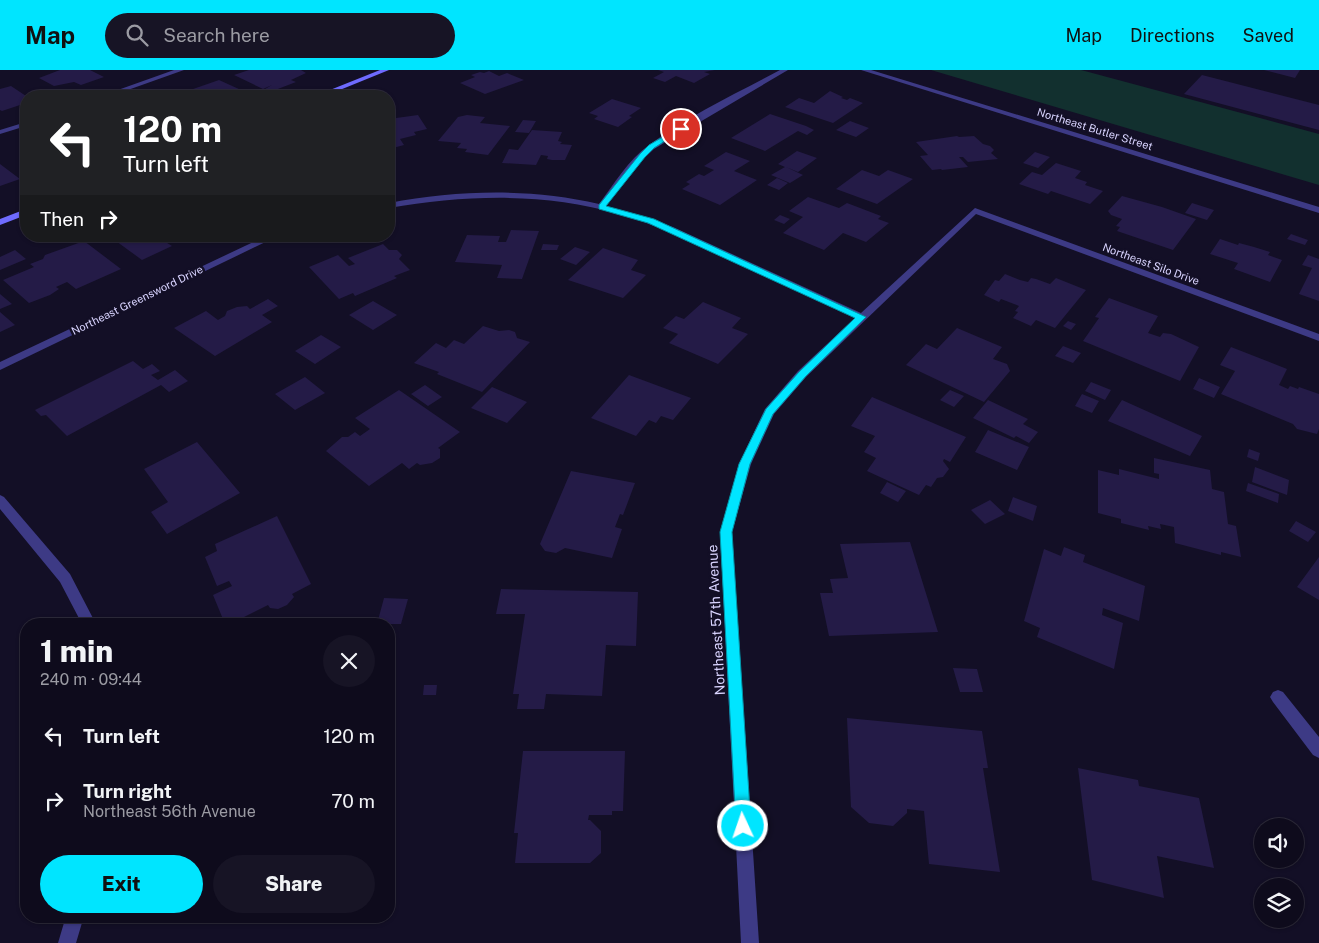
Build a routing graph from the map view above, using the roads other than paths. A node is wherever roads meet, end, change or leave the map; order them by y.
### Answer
1 (182, 70) edge
2 (386, 70) edge
3 (785, 70) edge
4 (864, 70) edge
5 (123, 90) edge
6 (334, 90) edge
7 (20, 126) edge
8 (0, 132) edge
9 (395, 204) edge
10 (601, 207) junction
11 (1319, 210) edge
12 (975, 211) joint
13 (20, 214) edge
14 (0, 222) edge
15 (261, 242) edge
16 (861, 317) junction
17 (1319, 338) edge
18 (0, 366) edge
19 (0, 500) edge
20 (86, 618) edge
21 (1278, 697) dead end
22 (1319, 750) edge
23 (73, 923) edge
24 (67, 943) edge
25 (750, 943) edge

1 - 5 street
2 - 6 main road
3 - 10 street
4 - 11 street, Northeast Butler Street
7 - 8 street
9 - 10 street
10 - 16 street
12 - 16 street, Northeast 57th Avenue
12 - 17 street, Northeast Silo Drive
13 - 14 main road
15 - 18 street, Northeast Greensword Drive
16 - 25 street, Northeast 57th Avenue
19 - 20 street
21 - 22 street
23 - 24 street

